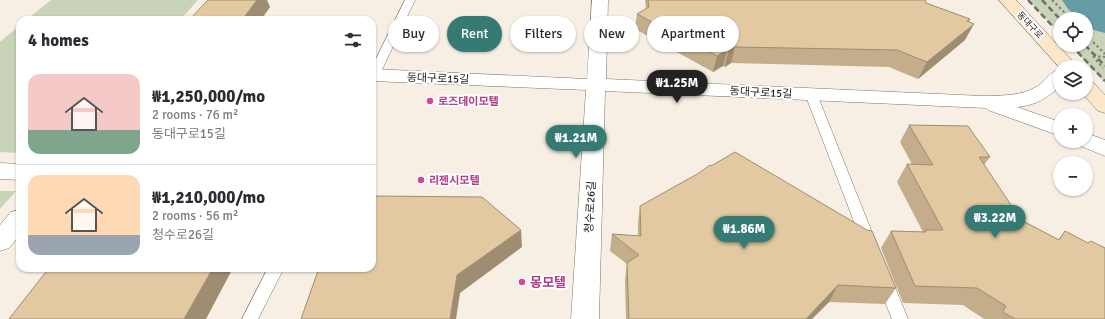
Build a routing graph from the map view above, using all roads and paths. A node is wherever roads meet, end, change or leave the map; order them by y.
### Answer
1 (410, 0) edge
2 (600, 0) edge
3 (1007, 0) edge
4 (1052, 0) edge
5 (1064, 12) edge
6 (1093, 41) edge
7 (1105, 54) edge
8 (1105, 57) edge
9 (1058, 60) edge
10 (376, 70) edge
11 (1105, 70) edge
12 (376, 76) edge
13 (1053, 82) edge
14 (596, 84) junction
15 (811, 94) junction
16 (1093, 94) edge
17 (983, 102) junction
18 (1105, 107) edge
19 (1053, 127) edge
20 (1093, 143) edge
21 (1105, 149) edge
22 (0, 171) edge
23 (16, 172) edge
24 (16, 223) edge
25 (0, 241) edge
26 (274, 272) edge
27 (250, 319) edge
28 (585, 319) edge
29 (900, 319) edge

1 - 10 lane
2 - 14 street, 청수로26길
3 - 9 main road, 동대구로
4 - 5 path
6 - 7 path
8 - 11 path
12 - 14 street, 동대구로15길
13 - 17 street
14 - 15 street, 동대구로15길
14 - 28 street, 청수로26길
15 - 17 street, 동대구로15길
15 - 29 lane
16 - 18 main road
17 - 19 street
20 - 21 street
22 - 23 street
24 - 25 street
26 - 27 lane

